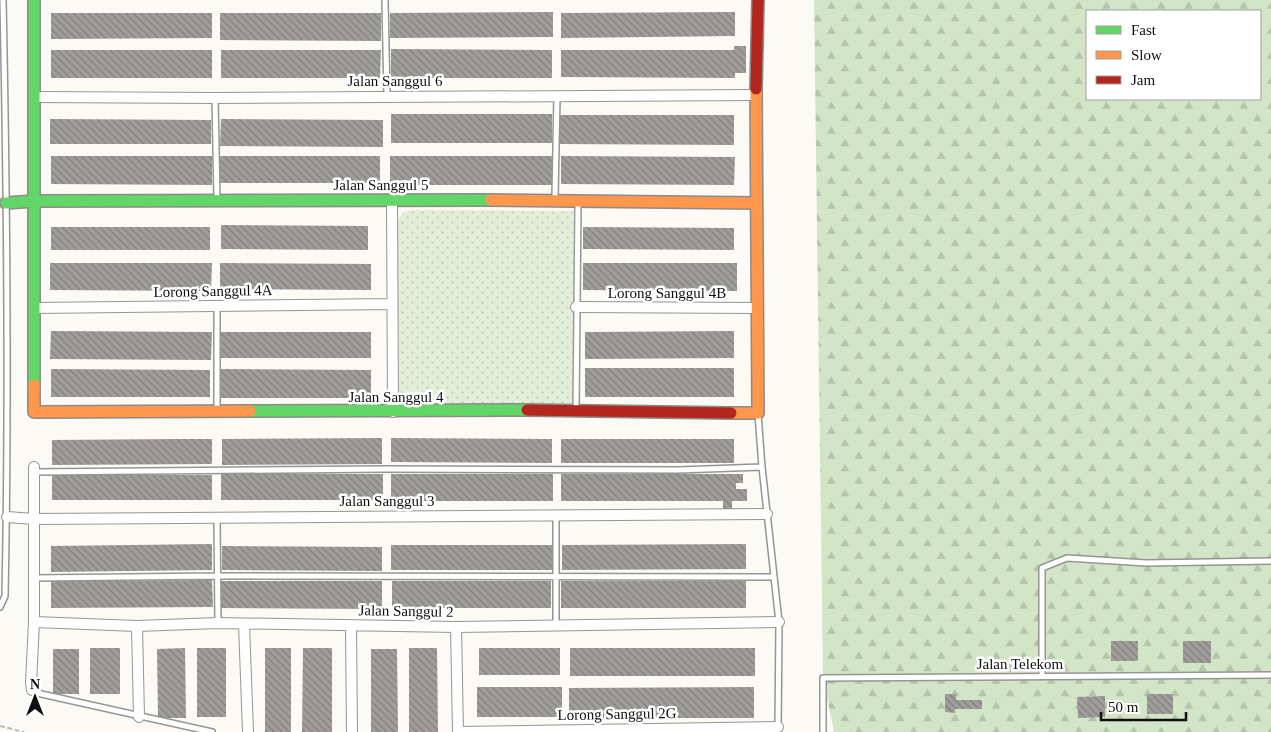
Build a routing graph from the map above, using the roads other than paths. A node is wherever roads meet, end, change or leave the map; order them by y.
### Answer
1 (3, 0) edge
2 (34, 0) edge
3 (385, 0) edge
4 (758, 0) edge
5 (2, 56) edge
6 (756, 95) junction
7 (387, 96) junction
8 (557, 96) junction
9 (34, 97) junction
10 (215, 98) junction
11 (3, 111) edge
12 (217, 200) junction
13 (392, 200) junction
14 (555, 200) junction
15 (578, 200) junction
16 (34, 201) junction
17 (6, 202) junction
18 (756, 202) junction
19 (392, 304) junction
20 (3, 306) edge
21 (217, 306) junction
22 (576, 307) junction
23 (34, 308) junction
24 (757, 308) junction
25 (576, 410) junction
26 (393, 412) junction
27 (217, 413) junction
28 (758, 413) junction
29 (762, 467) junction
30 (34, 470) joint
31 (0, 472) edge
32 (7, 473) junction
33 (767, 514) junction
34 (556, 515) junction
35 (7, 517) junction
36 (217, 517) junction
37 (34, 519) junction
38 (1271, 561) edge
39 (217, 576) junction
40 (556, 577) junction
41 (774, 577) junction
42 (34, 578) junction
43 (0, 607) edge
44 (34, 622) junction
45 (779, 622) junction
46 (218, 623) junction
47 (244, 624) junction
48 (351, 625) junction
49 (556, 625) junction
50 (137, 626) junction
51 (456, 627) junction
52 (1271, 675) edge
53 (1042, 676) junction
54 (32, 690) joint
55 (139, 717) junction
56 (670, 730) edge
57 (778, 730) edge
58 (565, 731) edge
59 (212, 732) edge
60 (248, 732) edge
61 (352, 732) edge
62 (458, 732) edge
63 (823, 732) edge

1 - 5 lane
2 - 9 street
3 - 7 lane
4 - 6 street
5 - 11 lane
6 - 8 street, Jalan Sanggul 6
6 - 18 street
7 - 8 street, Jalan Sanggul 6
7 - 10 street, Jalan Sanggul 6
8 - 14 lane
9 - 10 street, Jalan Sanggul 6
9 - 16 street
10 - 12 lane
11 - 17 lane
12 - 13 street, Jalan Sanggul 5
12 - 16 street, Jalan Sanggul 5
13 - 14 street, Jalan Sanggul 5
13 - 19 street
14 - 15 street, Jalan Sanggul 5
15 - 18 street, Jalan Sanggul 5
15 - 22 lane
16 - 17 street, Jalan Sanggul 5
16 - 23 street
17 - 20 lane
18 - 24 street
19 - 21 street, Lorong Sanggul 4A
19 - 26 street
20 - 32 lane
21 - 23 street, Lorong Sanggul 4A
21 - 27 lane
22 - 24 street, Lorong Sanggul 4B
22 - 25 lane
23 - 27 street, Jalan Sanggul 4
24 - 28 street
25 - 26 street, Jalan Sanggul 4
25 - 28 street, Jalan Sanggul 4
26 - 27 street, Jalan Sanggul 4
28 - 29 lane
29 - 30 lane
29 - 33 lane
30 - 37 street
31 - 32 lane
32 - 35 lane
33 - 34 street, Jalan Sanggul 3
33 - 41 lane
34 - 36 street, Jalan Sanggul 3
34 - 40 lane
35 - 37 street, Jalan Sanggul 3
35 - 43 lane
36 - 37 street, Jalan Sanggul 3
36 - 39 lane
37 - 42 street
38 - 53 lane
39 - 40 lane
39 - 42 lane
39 - 46 lane
40 - 41 lane
40 - 49 lane
41 - 45 lane
42 - 44 street
44 - 50 street, Jalan Sanggul 2
44 - 54 street
45 - 49 street, Jalan Sanggul 2
45 - 57 lane
46 - 47 street, Jalan Sanggul 2
46 - 50 street, Jalan Sanggul 2
47 - 48 street, Jalan Sanggul 2
47 - 60 street
48 - 51 street, Jalan Sanggul 2
48 - 61 street
49 - 51 street, Jalan Sanggul 2
50 - 55 street
51 - 62 street
52 - 53 lane, Jalan Telekom
53 - 63 lane, Jalan Telekom
54 - 55 lane
55 - 59 lane
56 - 57 street, Lorong Sanggul 2G
56 - 58 street, Lorong Sanggul 2G
58 - 62 street, Lorong Sanggul 2G

